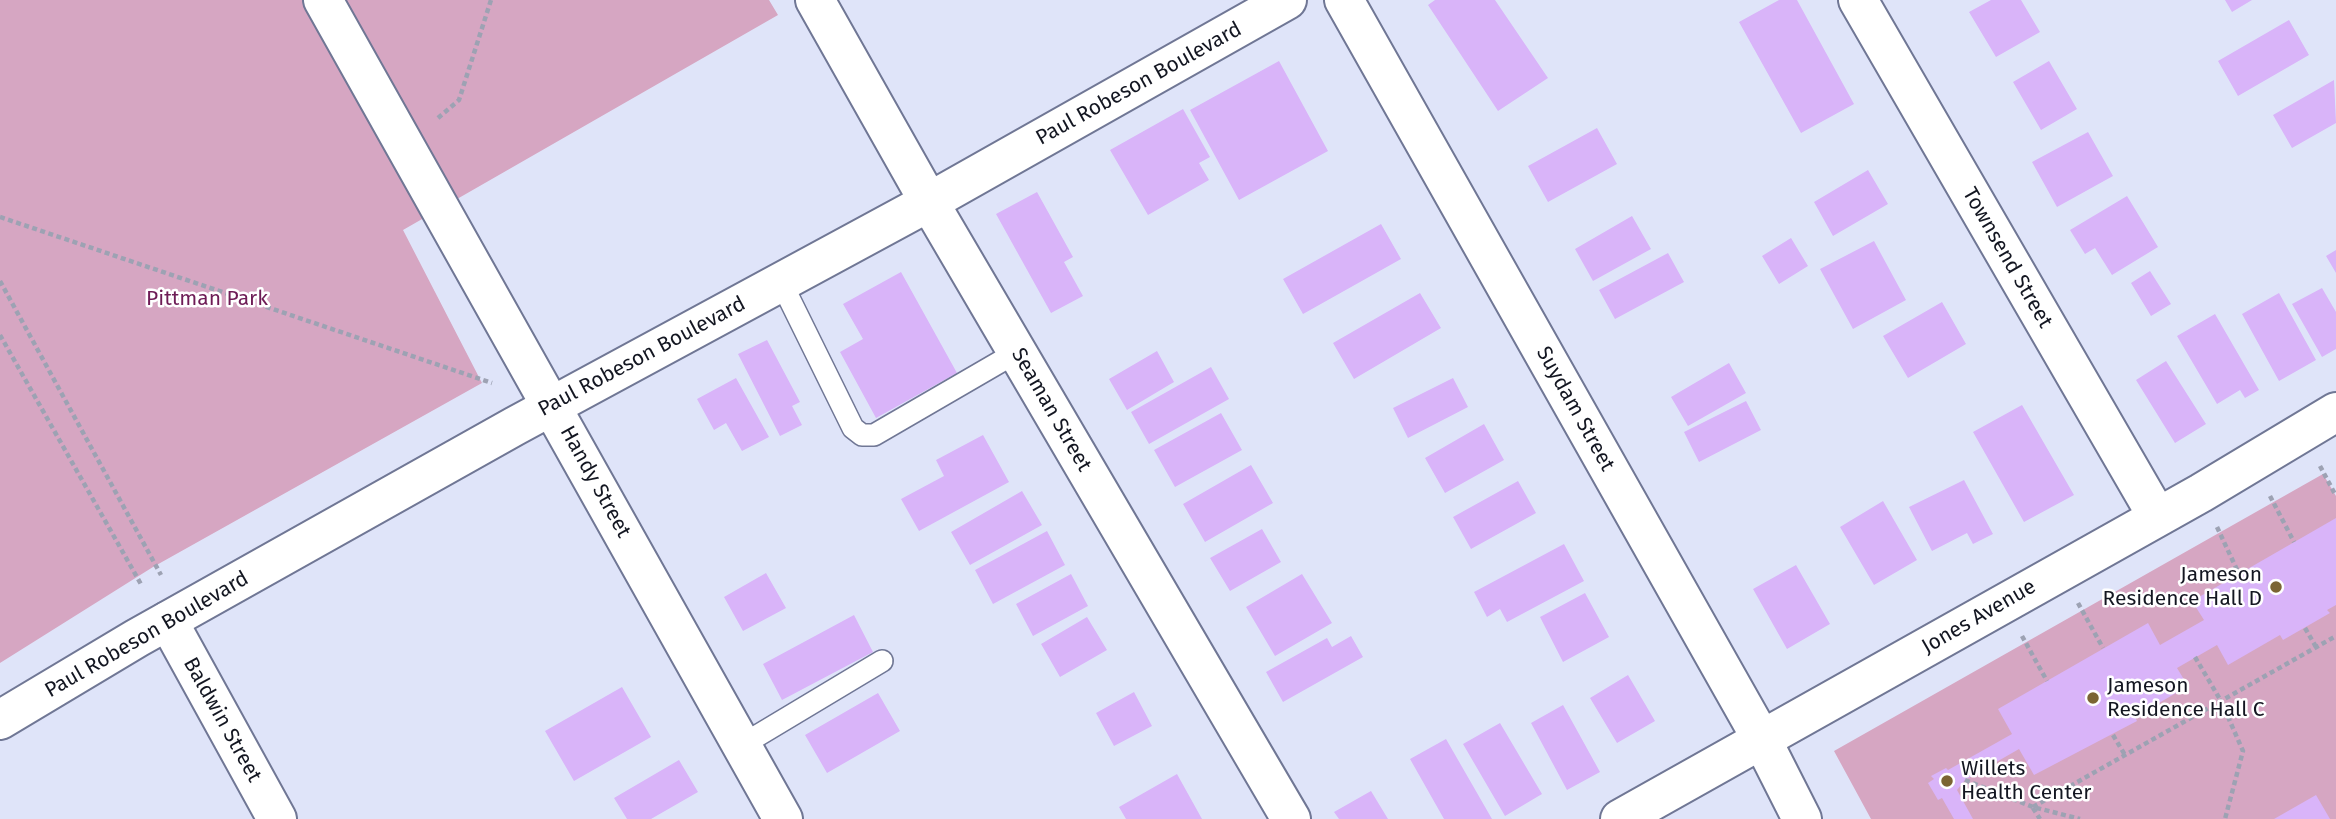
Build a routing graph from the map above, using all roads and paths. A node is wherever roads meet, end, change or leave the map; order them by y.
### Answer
1 (323, 0) edge
2 (491, 0) edge
3 (815, 0) edge
4 (1287, 0) edge
5 (1344, 0) edge
6 (1858, 0) edge
7 (438, 118) dead end
8 (929, 202) junction
9 (0, 217) edge
10 (0, 281) edge
11 (782, 282) junction
12 (0, 335) edge
13 (1017, 352) junction
14 (492, 383) dead end
15 (551, 406) junction
16 (2336, 412) edge
17 (2251, 463) junction
18 (2201, 493) junction
19 (2157, 516) junction
20 (2294, 542) dead end
21 (2060, 570) junction
22 (2239, 574) dead end
23 (160, 575) dead end
24 (142, 586) dead end
25 (2004, 605) junction
26 (168, 621) junction
27 (2305, 628) dead end
28 (2336, 636) edge
29 (2316, 647) junction
30 (2103, 648) dead end
31 (2195, 657) dead end
32 (881, 662) dead end
33 (2048, 681) dead end
34 (2221, 701) junction
35 (0, 720) edge
36 (2113, 735) dead end
37 (1761, 738) junction
38 (742, 745) junction
39 (2124, 755) junction
40 (1965, 780) dead end
41 (2033, 807) junction
42 (277, 819) edge
43 (783, 819) edge
44 (1291, 819) edge
45 (1620, 819) edge
46 (1802, 819) edge
47 (2040, 819) edge
48 (2080, 819) edge
49 (2225, 819) edge

1 - 15 street, Handy Street
2 - 7 path
3 - 8 street, Seaman Street
4 - 8 street, Paul Robeson Boulevard
5 - 37 street, Suydam Street
6 - 19 street, Townsend Street
8 - 11 street, Paul Robeson Boulevard
8 - 13 street, Seaman Street
9 - 14 path
10 - 23 path
11 - 13 lane
11 - 15 street, Paul Robeson Boulevard
12 - 24 path
13 - 44 street, Seaman Street
15 - 26 street, Paul Robeson Boulevard
15 - 38 street, Handy Street
16 - 17 street, Jones Avenue
17 - 18 street, Jones Avenue
17 - 20 path
18 - 19 street, Jones Avenue
18 - 22 path
19 - 21 street, Jones Avenue
21 - 25 street, Jones Avenue
21 - 30 path
25 - 33 path
25 - 37 street, Jones Avenue
26 - 35 street, Paul Robeson Boulevard
26 - 42 street, Baldwin Street
27 - 29 path
28 - 29 path
29 - 34 path
31 - 34 path
32 - 38 lane
34 - 39 path
34 - 49 path
36 - 39 path
37 - 45 street, Jones Avenue
37 - 46 street, Suydam Street
38 - 43 street, Handy Street
39 - 41 path
40 - 41 path
41 - 47 path
41 - 48 path

